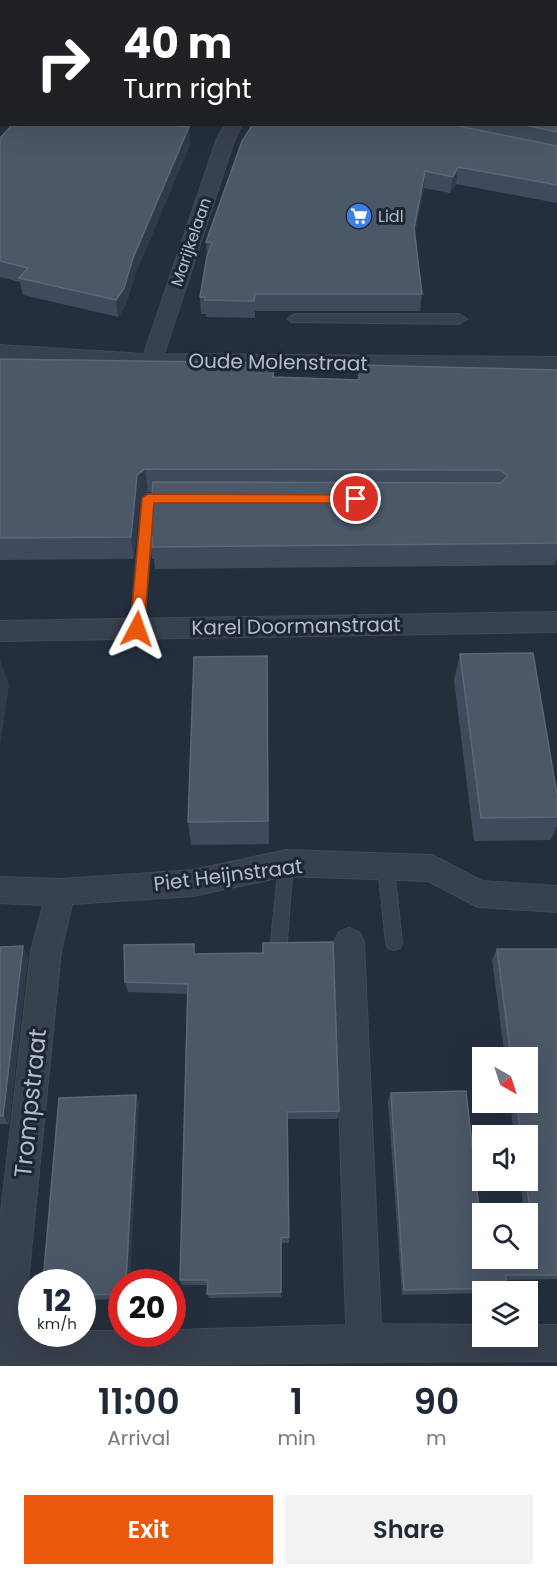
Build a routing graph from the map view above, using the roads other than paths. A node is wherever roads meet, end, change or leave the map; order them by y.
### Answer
1 (233, 126) edge
2 (459, 319) dead end
3 (296, 320) dead end
4 (0, 352) edge
5 (152, 361) junction
6 (557, 364) edge
7 (184, 498) edge
8 (557, 622) edge
9 (137, 629) junction
10 (0, 631) edge
11 (286, 864) junction
12 (386, 867) junction
13 (0, 890) edge
14 (61, 892) junction
15 (557, 899) edge
16 (279, 942) edge
17 (349, 942) dead end
18 (394, 943) dead end
19 (364, 1342) junction
20 (557, 1343) edge
21 (2, 1350) edge

1 - 5 street, Marijkelaan
2 - 3 street
4 - 5 street, Oude Molenstraat
5 - 6 street, Oude Molenstraat
7 - 9 lane
8 - 9 street, Karel Doormanstraat
9 - 10 street, Karel Doormanstraat
11 - 12 street, Piet Heijnstraat
11 - 14 street, Piet Heijnstraat
11 - 16 lane
12 - 15 street, Piet Heijnstraat
12 - 18 lane
13 - 14 street, Piet Heijnstraat
14 - 21 street, Trompstraat
17 - 19 street
19 - 20 street, Trompstraat
19 - 21 street, Trompstraat

